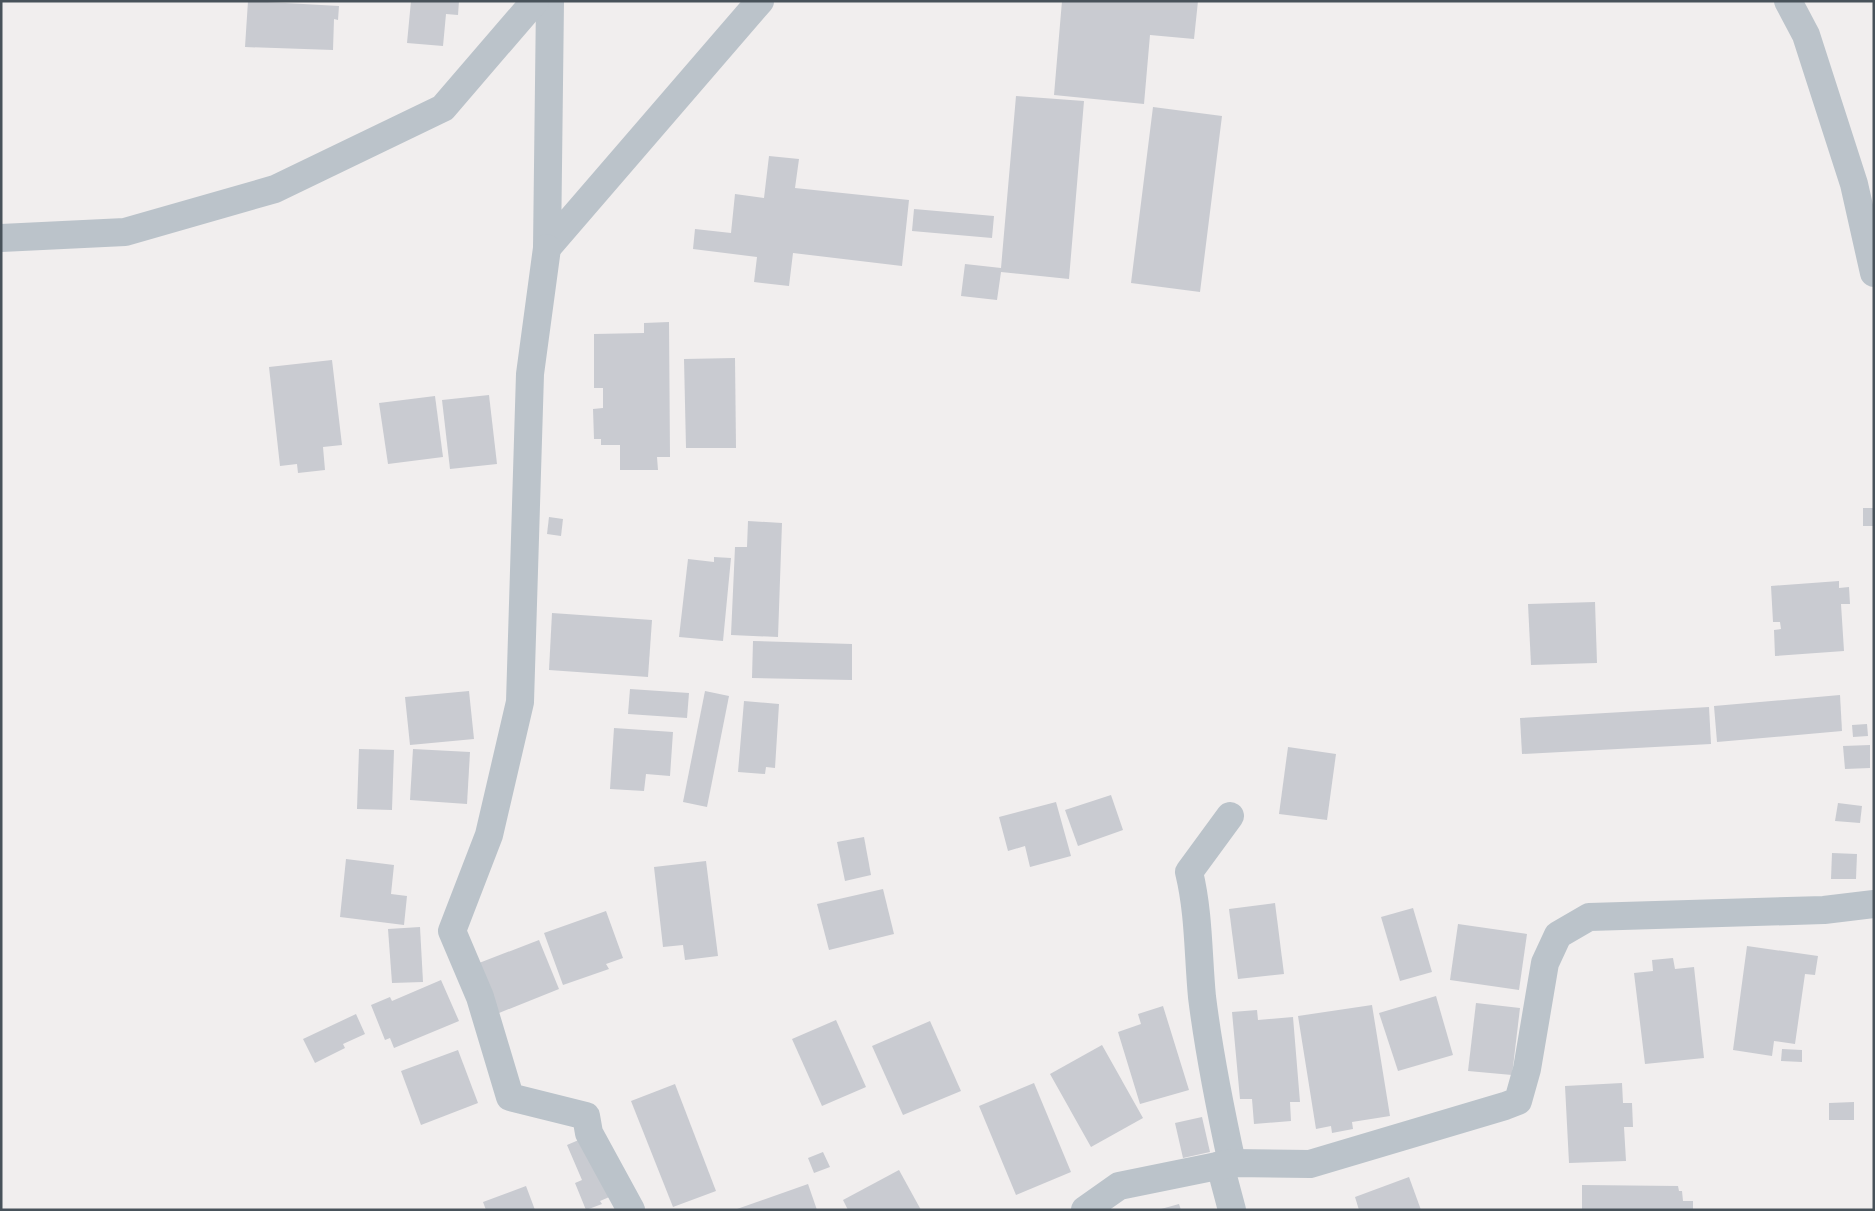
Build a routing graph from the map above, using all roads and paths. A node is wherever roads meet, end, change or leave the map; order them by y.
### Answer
1 (536, 1) edge
2 (550, 1) edge
3 (760, 1) edge
4 (1788, 1) edge
5 (1, 238) edge
6 (546, 248) junction
7 (1874, 273) edge
8 (1230, 816) dead end
9 (1874, 904) edge
10 (1226, 1164) junction
11 (631, 1210) edge
12 (1086, 1210) edge
13 (1232, 1210) edge

1 - 5 street
2 - 6 street
3 - 6 street
4 - 7 street
6 - 11 street
8 - 10 street
9 - 10 street
10 - 12 street
10 - 13 street

